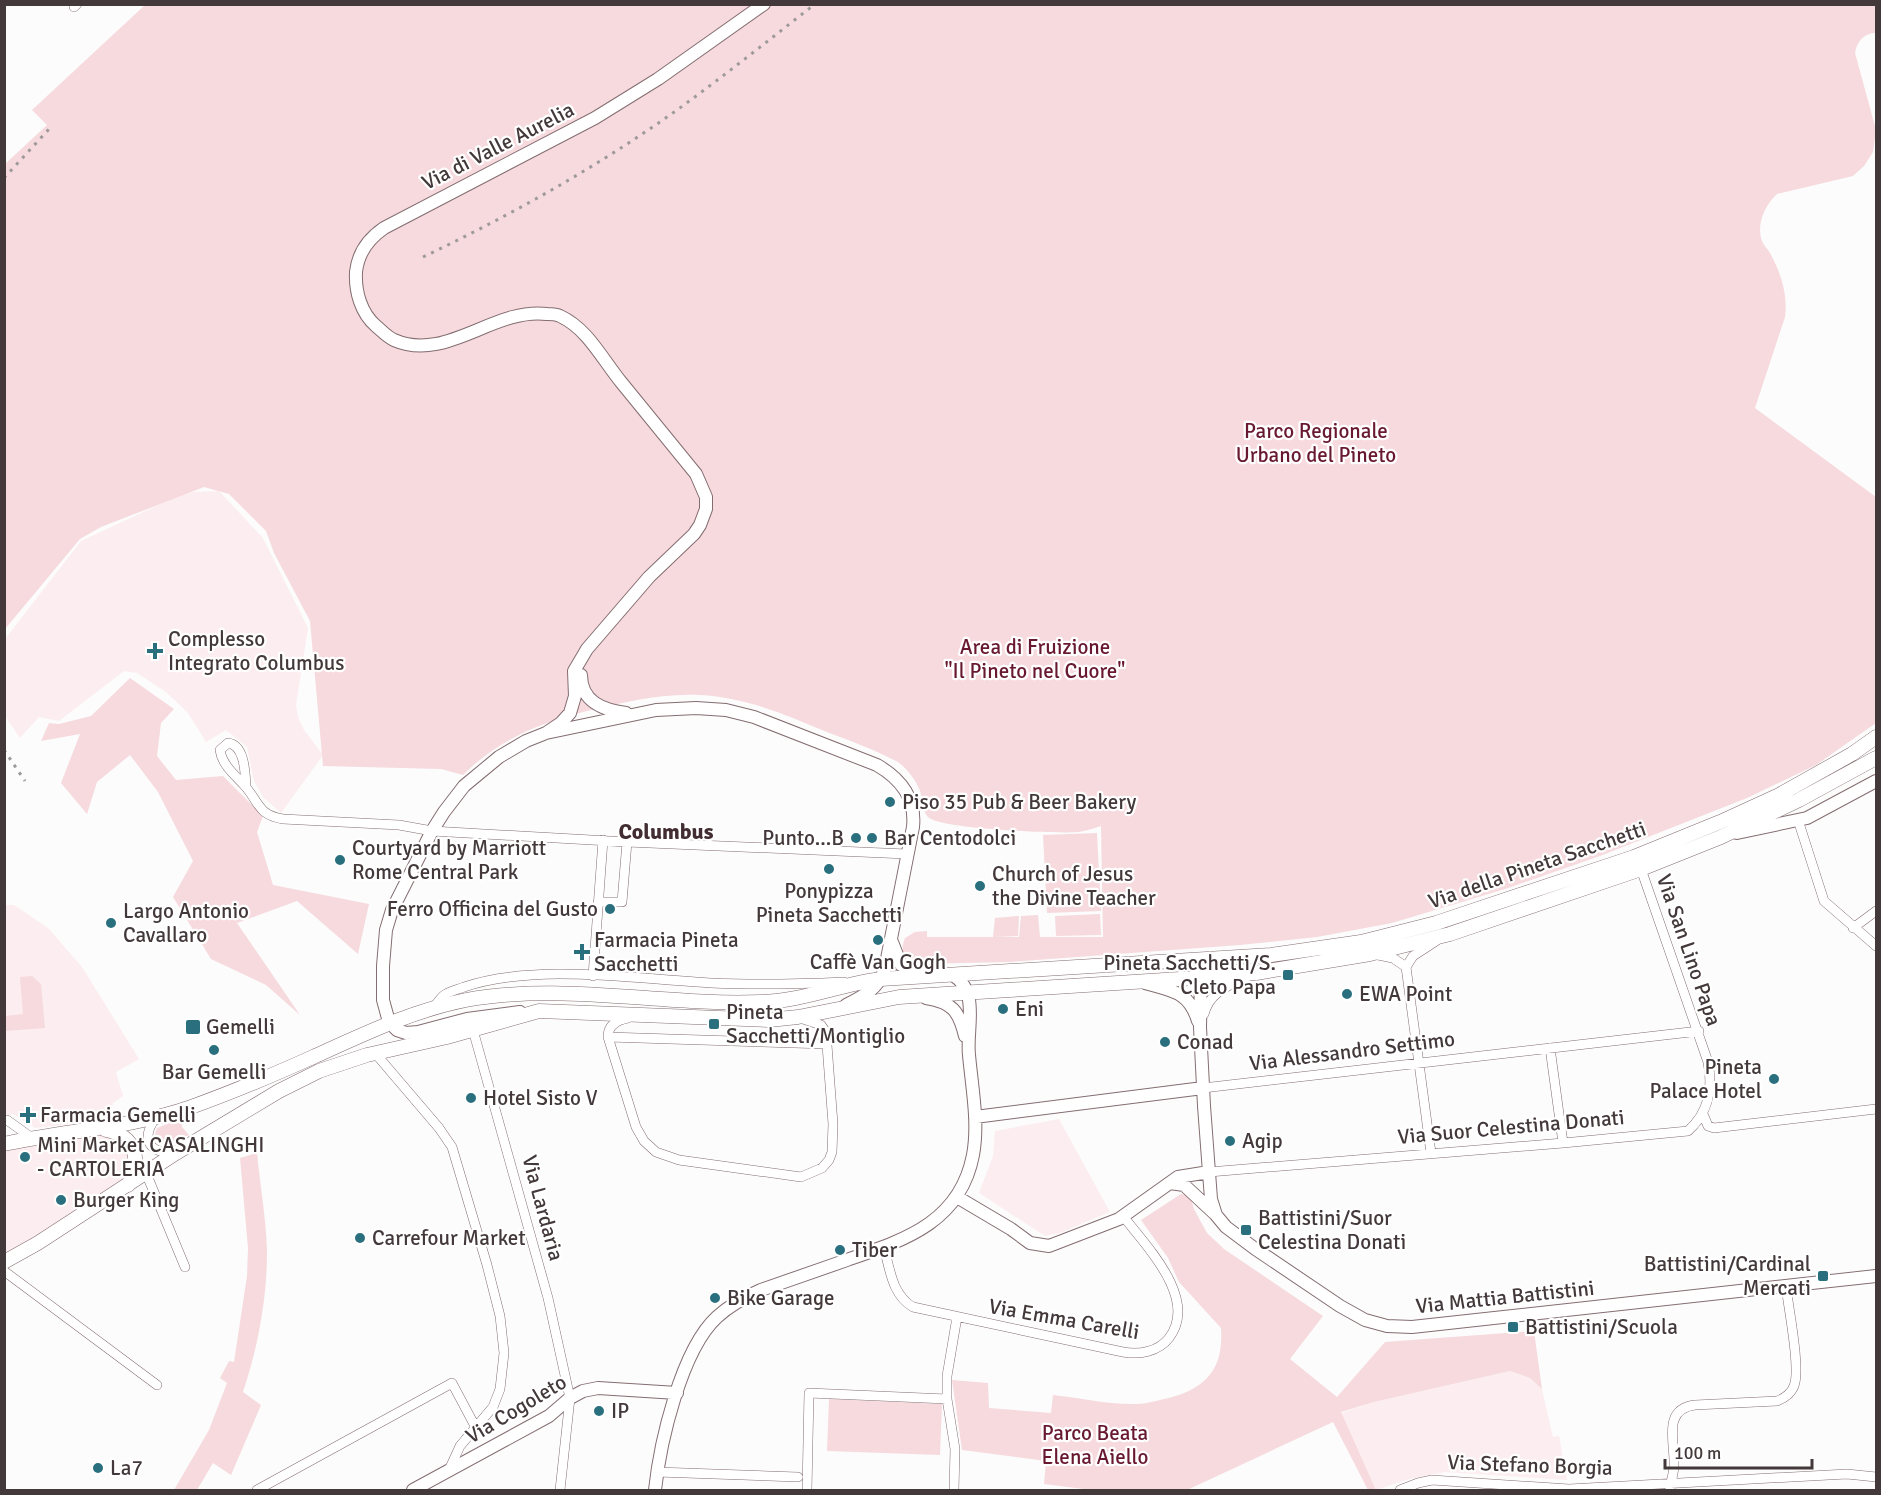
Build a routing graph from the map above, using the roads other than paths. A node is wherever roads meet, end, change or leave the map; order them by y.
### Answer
1 (764, 4) edge
2 (582, 657) junction
3 (636, 714) junction
4 (546, 733) junction
5 (1876, 737) edge
6 (1876, 758) edge
7 (1876, 781) edge
8 (246, 786) dead end
9 (1798, 820) junction
10 (432, 831) junction
11 (1722, 837) junction
12 (603, 840) junction
13 (627, 842) junction
14 (907, 854) junction
15 (1641, 869) junction
16 (598, 902) junction
17 (1876, 911) edge
18 (1853, 928) junction
19 (1450, 934) junction
20 (891, 938) junction
21 (1876, 946) edge
22 (1370, 954) junction
23 (1188, 960) junction
24 (1406, 967) junction
25 (1256, 973) junction
26 (953, 975) junction
27 (593, 976) junction
28 (930, 976) junction
29 (1201, 978) junction
30 (874, 980) junction
31 (1144, 983) junction
32 (968, 992) junction
33 (912, 996) junction
34 (434, 1007) junction
35 (837, 1009) junction
36 (539, 1011) junction
37 (634, 1016) junction
38 (798, 1017) junction
39 (389, 1022) junction
40 (1200, 1028) junction
41 (473, 1030) junction
42 (1699, 1031) junction
43 (608, 1037) junction
44 (827, 1044) junction
45 (968, 1046) junction
46 (1551, 1048) junction
47 (375, 1053) junction
48 (1420, 1062) junction
49 (1203, 1088) junction
50 (1876, 1109) edge
51 (1703, 1114) junction
52 (156, 1117) junction
53 (975, 1117) junction
54 (4, 1120) edge
55 (101, 1128) junction
56 (32, 1138) junction
57 (1563, 1143) junction
58 (4, 1144) edge
59 (176, 1153) junction
60 (1431, 1153) junction
61 (1209, 1172) junction
62 (146, 1173) junction
63 (1170, 1183) junction
64 (128, 1185) junction
65 (957, 1197) junction
66 (1216, 1215) junction
67 (1123, 1216) junction
68 (884, 1248) junction
69 (4, 1262) edge
70 (185, 1267) dead end
71 (4, 1271) edge
72 (1876, 1276) edge
73 (1786, 1286) junction
74 (957, 1317) junction
75 (158, 1385) dead end
76 (677, 1393) junction
77 (570, 1398) junction
78 (947, 1399) junction
79 (476, 1428) junction
80 (449, 1470) junction
81 (657, 1472) junction
82 (798, 1477) dead end
83 (1876, 1477) edge
84 (1436, 1485) edge
85 (274, 1487) edge
86 (1670, 1487) edge
87 (1555, 1490) edge
88 (257, 1491) edge
89 (413, 1491) edge
90 (560, 1491) edge
91 (655, 1491) edge
92 (807, 1491) edge
93 (954, 1491) edge
94 (1400, 1491) edge

1 - 2 street, Via di Valle Aurelia
2 - 3 street
2 - 4 street
3 - 4 street
3 - 14 street
4 - 10 street
5 - 23 main road, Via della Pineta Sacchetti
6 - 11 main road, Via della Pineta Sacchetti
7 - 9 street, Via della Pineta Sacchetti
8 - 10 street
9 - 11 street, Via della Pineta Sacchetti
9 - 18 street
10 - 12 street
10 - 39 street
11 - 15 main road, Via della Pineta Sacchetti
12 - 13 street
12 - 16 street
13 - 14 street
13 - 16 street
14 - 20 street
15 - 19 main road, Via della Pineta Sacchetti
15 - 42 street, Via San Lino Papa
16 - 27 street
17 - 18 street
18 - 21 street
19 - 22 main road, Via della Pineta Sacchetti
19 - 24 street
20 - 28 street
20 - 30 street
22 - 24 street
22 - 25 main road, Via della Pineta Sacchetti
23 - 26 main road, Via della Pineta Sacchetti
23 - 29 street
24 - 48 street
25 - 29 main road, Via della Pineta Sacchetti
25 - 40 street
26 - 28 main road, Via della Pineta Sacchetti
26 - 32 street
27 - 30 street, Via della Pineta Sacchetti
27 - 34 street, Via della Pineta Sacchetti
28 - 30 main road, Via della Pineta Sacchetti
29 - 31 main road, Via della Pineta Sacchetti
29 - 40 street
30 - 34 main road, Via della Pineta Sacchetti
30 - 35 street, Via della Pineta Sacchetti
31 - 32 main road, Via della Pineta Sacchetti
31 - 40 street, Via della Pineta Sacchetti
32 - 33 main road, Via della Pineta Sacchetti
32 - 45 street
33 - 35 main road, Via della Pineta Sacchetti
33 - 45 street
34 - 39 main road, Via della Pineta Sacchetti
35 - 38 main road, Via della Pineta Sacchetti
36 - 37 main road, Via della Pineta Sacchetti
36 - 39 street, Via della Pineta Sacchetti
36 - 41 main road, Via della Pineta Sacchetti
37 - 38 main road, Via della Pineta Sacchetti
37 - 43 street, Via della Pineta Sacchetti
38 - 44 street, Via della Pineta Sacchetti
39 - 52 main road, Via della Pineta Sacchetti
40 - 49 street
41 - 47 main road, Via della Pineta Sacchetti
41 - 77 street, Via Lardaria
42 - 46 street, Via Alessandro Settimo
42 - 51 street, Via San Lino Papa
43 - 44 street
43 - 44 street
45 - 53 street
46 - 48 street, Via Alessandro Settimo
46 - 57 street
47 - 59 main road, Via della Pineta Sacchetti
47 - 79 street, Via Cogoleto
48 - 49 street, Via Alessandro Settimo
48 - 60 street
49 - 53 street, Via Alessandro Settimo
49 - 61 street
50 - 51 street
51 - 57 street, Via Suor Celestina Donati
52 - 55 main road, Via della Pineta Sacchetti
52 - 59 street
53 - 65 street
54 - 56 street
55 - 56 main road, Via della Pineta Sacchetti
55 - 64 main road
56 - 58 main road, Via della Pineta Sacchetti
57 - 60 street, Via Suor Celestina Donati
59 - 62 main road, Via della Pineta Sacchetti
60 - 61 street, Via Suor Celestina Donati
61 - 63 street, Via Suor Celestina Donati
61 - 66 street
62 - 64 main road, Via della Pineta Sacchetti
62 - 70 street
63 - 66 street
63 - 67 street, Via Suor Celestina Donati
64 - 69 main road, Via della Pineta Sacchetti
65 - 67 street, Via Suor Celestina Donati
65 - 68 street
66 - 73 street, Via Mattia Battistini
67 - 74 street, Via Emma Carelli
68 - 74 street, Via Emma Carelli
68 - 76 street
71 - 75 street
72 - 73 street, Via Mattia Battistini
73 - 86 street
74 - 78 street
76 - 77 street, Via Cogoleto
76 - 81 street
77 - 80 street, Via Cogoleto
77 - 90 street, Via Lardaria
78 - 92 street
78 - 93 street
79 - 80 street, Via Cogoleto
79 - 85 street
80 - 89 street, Via Cogoleto
81 - 82 street
81 - 91 street
83 - 86 street, Via Stefano Borgia
84 - 87 street, Via Stefano Borgia
84 - 94 street, Via Stefano Borgia
85 - 88 street
86 - 87 street, Via Stefano Borgia

